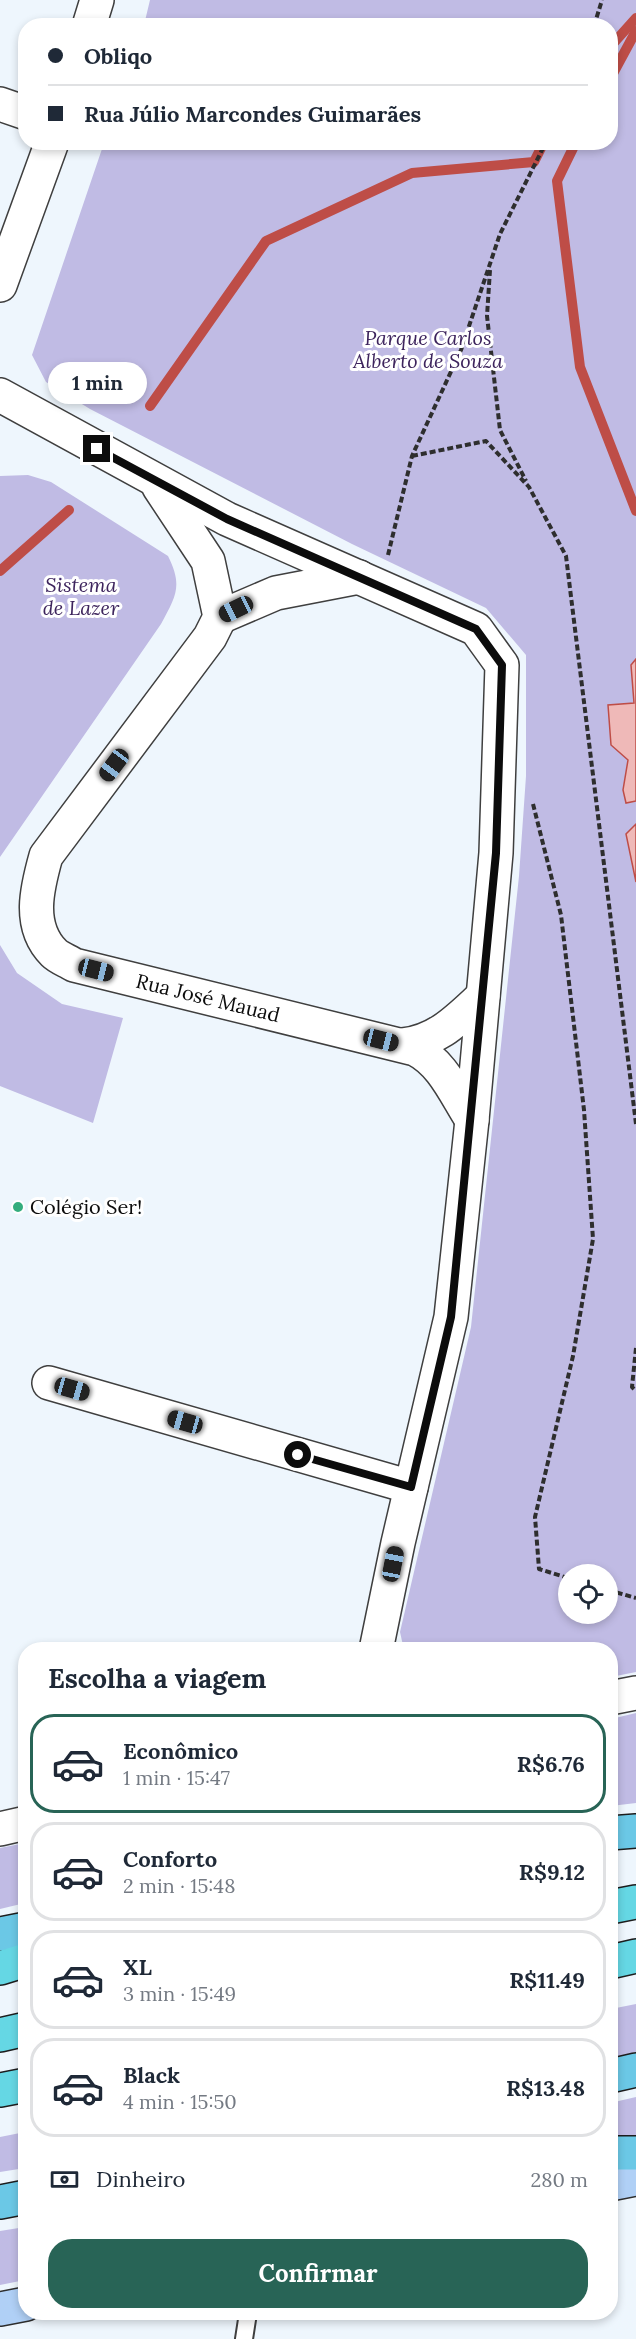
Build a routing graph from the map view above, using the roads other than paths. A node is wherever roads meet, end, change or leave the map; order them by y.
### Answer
1 (97, 0) edge
2 (91, 18) edge
3 (0, 104) edge
4 (18, 110) edge
5 (49, 150) edge
6 (0, 285) edge
7 (0, 395) edge
8 (156, 482) junction
9 (370, 582) junction
10 (220, 617) junction
11 (483, 996) junction
12 (403, 1045) junction
13 (472, 1119) junction
14 (49, 1383) dead end
15 (411, 1487) junction
16 (378, 1642) edge
17 (636, 1693) edge
18 (618, 1696) edge
19 (18, 1825) edge
20 (0, 1829) edge
21 (636, 1831) edge
22 (618, 1832) edge
23 (636, 1902) edge
24 (618, 1905) edge
25 (18, 1931) edge
26 (0, 1934) edge
27 (636, 1956) edge
28 (618, 1960) edge
29 (18, 1962) edge
30 (0, 1968) edge
31 (18, 2032) edge
32 (0, 2035) edge
33 (636, 2070) edge
34 (618, 2074) edge
35 (18, 2087) edge
36 (0, 2090) edge
37 (618, 2153) edge
38 (636, 2153) edge
39 (636, 2179) edge
40 (618, 2182) edge
41 (18, 2199) edge
42 (0, 2202) edge
43 (18, 2306) edge
44 (0, 2309) edge
45 (247, 2320) edge
46 (244, 2339) edge

1 - 2 street
3 - 4 street
5 - 6 street
7 - 8 street
8 - 9 street
8 - 10 street
9 - 10 street
9 - 11 street
10 - 12 street, Rua José Mauad
11 - 12 street, Rua José Mauad
11 - 13 street
12 - 13 street, Rua José Mauad
13 - 15 street
14 - 15 street
15 - 16 street
17 - 18 street
19 - 20 street
21 - 22 highway
23 - 24 highway
25 - 26 highway
27 - 28 highway
29 - 30 highway
31 - 32 highway
33 - 34 highway
35 - 36 highway
37 - 38 highway
39 - 40 main road
41 - 42 highway
43 - 44 main road
45 - 46 lane

